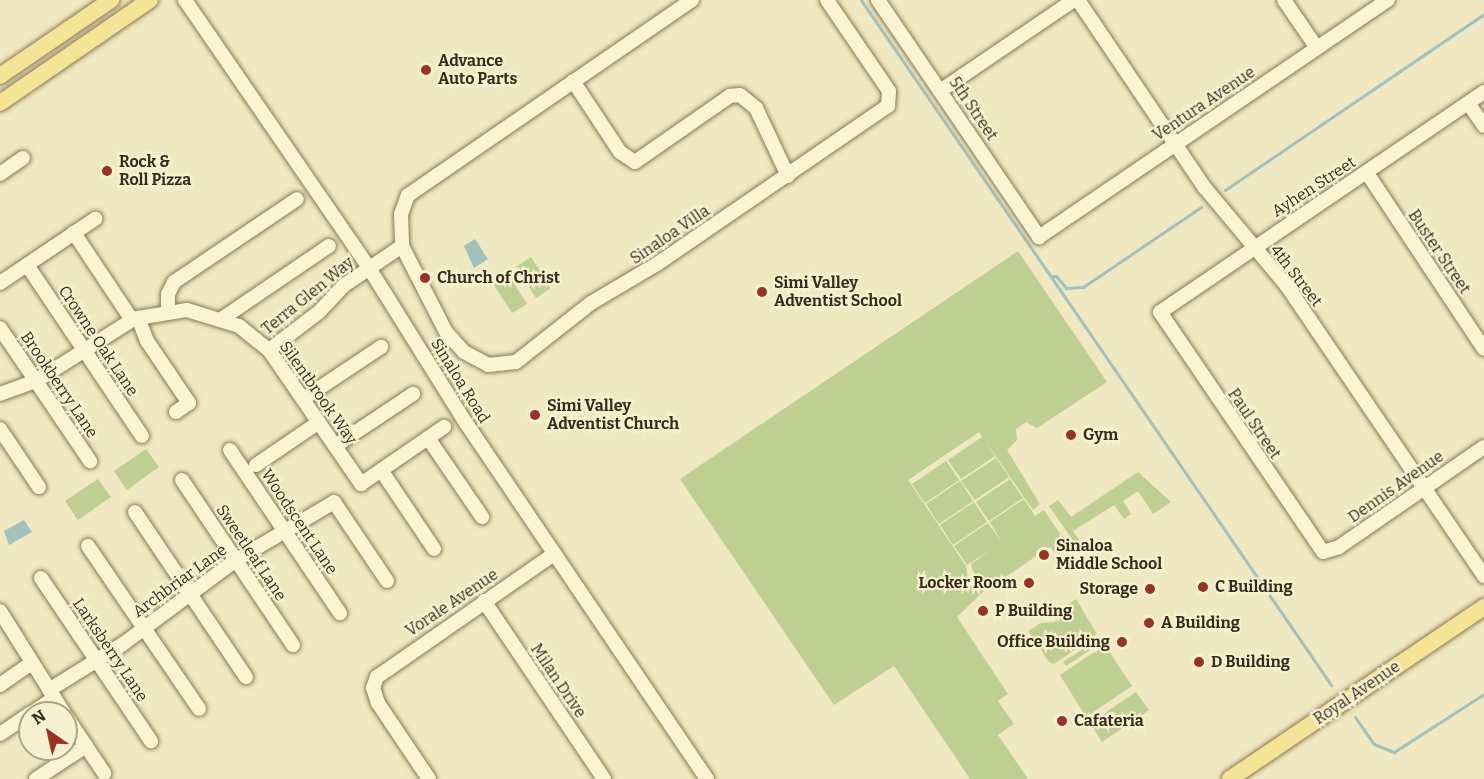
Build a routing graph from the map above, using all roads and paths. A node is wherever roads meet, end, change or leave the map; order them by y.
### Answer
1 (111, 0) edge
2 (150, 0) edge
3 (185, 0) edge
4 (692, 0) edge
5 (827, 0) edge
6 (878, 0) edge
7 (1074, 0) edge
8 (1078, 0) edge
9 (1284, 0) edge
10 (1388, 0) edge
11 (1317, 48) junction
12 (0, 76) edge
13 (573, 81) junction
14 (940, 91) junction
15 (1484, 92) edge
16 (0, 103) edge
17 (1468, 103) junction
18 (1484, 126) edge
19 (1174, 144) junction
20 (23, 158) dead end
21 (1366, 173) junction
22 (0, 174) edge
23 (788, 176) junction
24 (297, 199) dead end
25 (95, 219) dead end
26 (74, 233) junction
27 (1039, 237) joint
28 (329, 246) dead end
29 (402, 246) junction
30 (1253, 247) junction
31 (27, 265) junction
32 (371, 266) junction
33 (0, 283) edge
34 (1161, 308) joint
35 (168, 310) junction
36 (223, 318) junction
37 (135, 319) junction
38 (0, 327) edge
39 (381, 346) dead end
40 (1484, 349) edge
41 (84, 350) junction
42 (269, 350) junction
43 (36, 381) junction
44 (0, 394) edge
45 (413, 394) dead end
46 (303, 399) junction
47 (176, 412) dead end
48 (319, 423) junction
49 (444, 427) dead end
50 (0, 429) edge
51 (142, 436) dead end
52 (428, 438) junction
53 (335, 446) junction
54 (1484, 447) edge
55 (230, 450) dead end
56 (90, 461) dead end
57 (256, 465) dead end
58 (381, 470) junction
59 (182, 480) dead end
60 (39, 487) dead end
61 (1424, 487) junction
62 (135, 512) dead end
63 (482, 517) dead end
64 (286, 532) junction
65 (88, 546) dead end
66 (434, 549) dead end
67 (1327, 553) joint
68 (554, 554) junction
69 (236, 560) junction
70 (1484, 576) edge
71 (41, 578) dead end
72 (387, 581) dead end
73 (189, 592) junction
74 (484, 601) junction
75 (1484, 607) edge
76 (340, 613) dead end
77 (1, 614) edge
78 (144, 627) junction
79 (293, 645) dead end
80 (98, 662) junction
81 (31, 663) junction
82 (246, 677) dead end
83 (0, 685) edge
84 (51, 694) junction
85 (44, 701) edge
86 (56, 701) edge
87 (199, 709) dead end
88 (18, 722) edge
89 (0, 734) edge
90 (78, 734) edge
91 (151, 741) dead end
92 (86, 746) junction
93 (104, 773) dead end
94 (36, 779) edge
95 (429, 779) edge
96 (604, 779) edge
97 (707, 779) edge
98 (1230, 779) edge

1 - 12 main road
2 - 16 main road
3 - 32 street, Sinaloa Road
4 - 13 street, Sinaloa Villa
5 - 23 street, Sinaloa Villa
6 - 14 street, 5th Street
7 - 14 street
8 - 19 street, 4th Street
9 - 11 street
10 - 11 street, Ventura Avenue
11 - 19 street, Ventura Avenue
13 - 23 street
13 - 29 street, Sinaloa Villa
14 - 27 street, 5th Street
15 - 17 street, Ayhen Street
17 - 18 street
17 - 21 street, Ayhen Street
19 - 27 street, Ventura Avenue
19 - 30 street, 4th Street
20 - 22 street
21 - 30 street, Ayhen Street
21 - 40 street, Buster Street
23 - 29 street, Sinaloa Villa
24 - 35 street
25 - 26 street
26 - 31 street
26 - 37 street
28 - 36 street
29 - 32 street
30 - 34 street, Ayhen Street
30 - 61 street, 4th Street
31 - 33 street
31 - 41 street, Crowne Oak Lane
32 - 42 street, Terra Glen Way
32 - 68 street, Sinaloa Road
34 - 67 street, Paul Street
35 - 36 street, Silentbrook Way
35 - 37 street, Silentbrook Way
36 - 42 street, Silentbrook Way
37 - 41 street, Silentbrook Way
37 - 47 street
38 - 43 street, Brookberry Lane
39 - 46 street
41 - 43 street, Silentbrook Way
41 - 51 street, Crowne Oak Lane
42 - 46 street, Silentbrook Way
43 - 44 street, Silentbrook Way
43 - 56 street, Brookberry Lane
45 - 53 street
46 - 48 street, Silentbrook Way
48 - 53 street, Silentbrook Way
48 - 57 street
49 - 52 street
50 - 60 street
52 - 58 street
52 - 63 street
53 - 58 street, Silentbrook Way
54 - 61 street, Dennis Avenue
55 - 64 street, Woodscent Lane
58 - 66 street
59 - 69 street, Sweetleaf Lane
61 - 67 street, Dennis Avenue
61 - 70 street, 4th Street
62 - 73 street
64 - 69 street, Archbriar Lane
64 - 72 street, Archbriar Lane
64 - 76 street, Woodscent Lane
65 - 78 street
68 - 74 street, Vorale Avenue
68 - 97 street, Sinaloa Road
69 - 73 street, Archbriar Lane
69 - 79 street, Sweetleaf Lane
71 - 80 street, Larksberry Lane
73 - 78 street, Archbriar Lane
73 - 82 street
74 - 95 street, Vorale Avenue
74 - 96 street, Milan Drive
75 - 98 main road, Royal Avenue
77 - 81 street
78 - 80 street, Archbriar Lane
78 - 87 street
80 - 84 street, Archbriar Lane
80 - 91 street, Larksberry Lane
81 - 83 street
81 - 84 street
84 - 85 street, Archbriar Lane
84 - 86 street
88 - 89 street, Archbriar Lane
90 - 92 street
92 - 93 street
92 - 94 street

